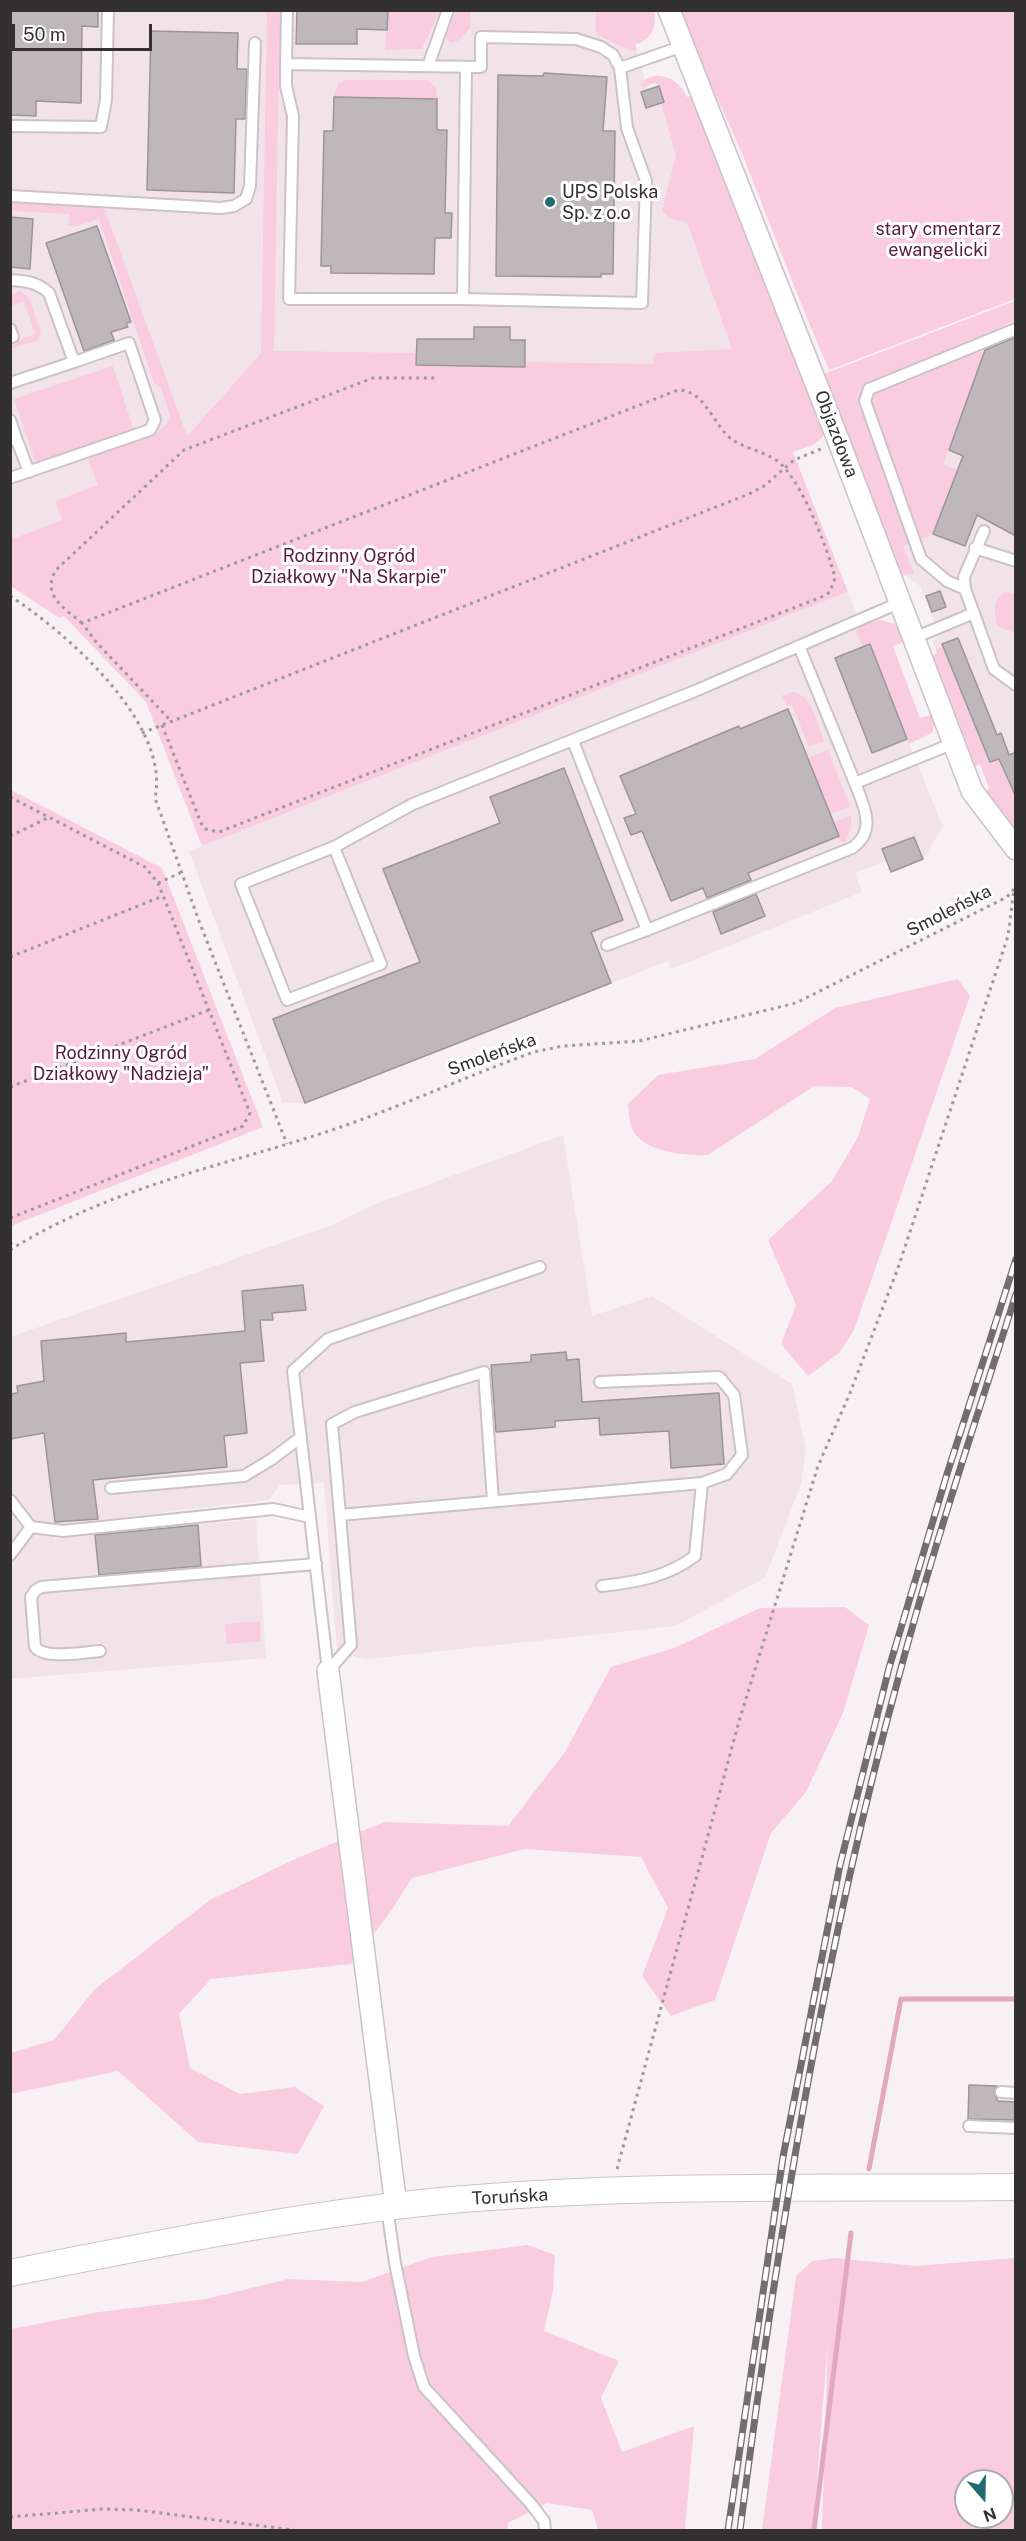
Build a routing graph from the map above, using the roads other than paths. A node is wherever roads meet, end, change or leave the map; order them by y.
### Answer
1 (108, 10) edge
2 (287, 10) edge
3 (448, 10) edge
4 (669, 10) edge
5 (255, 43) dead end
6 (683, 45) junction
7 (286, 64) junction
8 (428, 66) junction
9 (466, 67) junction
10 (620, 68) junction
11 (10, 126) edge
12 (10, 196) edge
13 (10, 280) edge
14 (463, 299) junction
15 (1016, 329) edge
16 (74, 362) junction
17 (10, 383) edge
18 (10, 420) edge
19 (13, 439) edge
20 (29, 472) junction
21 (10, 478) edge
22 (984, 531) dead end
23 (975, 548) junction
24 (1016, 561) edge
25 (965, 589) junction
26 (901, 602) junction
27 (974, 613) junction
28 (914, 638) junction
29 (799, 646) junction
30 (1016, 685) edge
31 (573, 741) junction
32 (954, 743) junction
33 (855, 783) junction
34 (334, 847) junction
35 (1016, 849) edge
36 (647, 930) junction
37 (607, 945) dead end
38 (540, 1267) dead end
39 (600, 1382) dead end
40 (301, 1437) junction
41 (702, 1483) junction
42 (111, 1488) dead end
43 (10, 1500) edge
44 (493, 1501) junction
45 (340, 1515) junction
46 (310, 1517) junction
47 (31, 1527) junction
48 (10, 1556) edge
49 (316, 1564) junction
50 (602, 1586) dead end
51 (100, 1651) dead end
52 (328, 1671) junction
53 (1001, 2092) dead end
54 (1016, 2093) edge
55 (969, 2126) dead end
56 (1016, 2128) edge
57 (1016, 2187) edge
58 (392, 2207) junction
59 (10, 2273) edge
60 (545, 2530) edge

1 - 11 lane
2 - 7 lane
3 - 8 lane
4 - 6 street, Objazdowa
5 - 12 lane
6 - 10 lane
6 - 26 street, Objazdowa
7 - 8 lane
7 - 14 lane
8 - 9 lane
9 - 10 lane
9 - 14 lane
10 - 14 lane
13 - 16 lane
15 - 25 lane
16 - 17 lane
16 - 20 lane
18 - 19 lane
19 - 20 lane
20 - 21 lane
22 - 23 lane
23 - 24 lane
23 - 25 lane
25 - 27 lane
26 - 28 street, Objazdowa
26 - 29 lane
27 - 28 lane
27 - 30 lane
28 - 32 street, Objazdowa
29 - 31 lane
29 - 33 lane
31 - 34 lane
31 - 36 lane
32 - 33 lane
32 - 35 street, Objazdowa
33 - 36 lane
34 - 34 lane
36 - 37 lane
38 - 40 lane
39 - 41 lane
40 - 42 lane
40 - 46 lane
41 - 44 lane
41 - 50 lane
43 - 47 lane
44 - 45 lane
44 - 45 lane
45 - 52 lane
46 - 47 lane
46 - 49 lane
47 - 48 lane
49 - 51 lane
49 - 52 lane
52 - 58 street
53 - 54 lane
55 - 56 lane
57 - 58 street, Toruńska
58 - 59 street, Toruńska
58 - 60 lane

